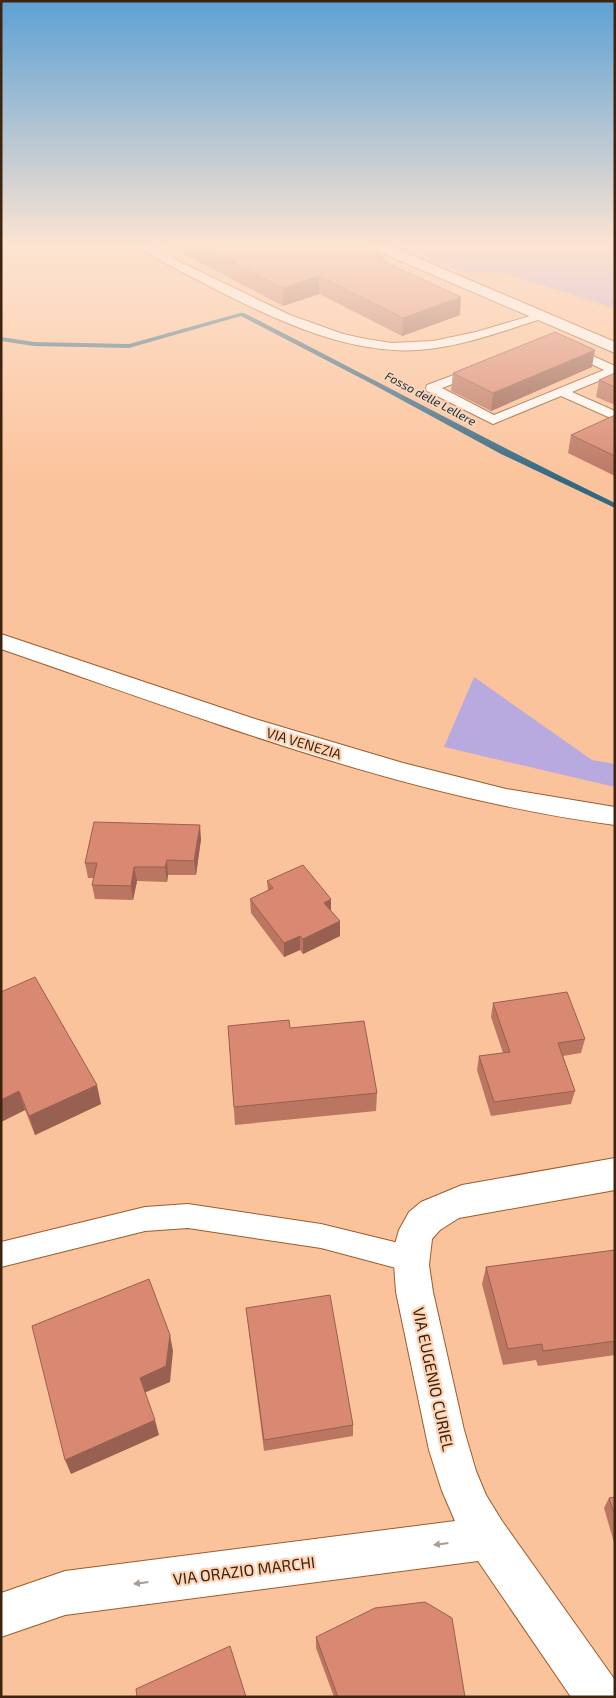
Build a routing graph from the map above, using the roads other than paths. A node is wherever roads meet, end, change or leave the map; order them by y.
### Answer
1 (299, 322) edge
2 (517, 322) edge
3 (555, 322) edge
4 (615, 348) edge
5 (562, 392) junction
6 (615, 416) edge
7 (1, 641) edge
8 (615, 816) edge
9 (615, 1174) edge
10 (1, 1255) edge
11 (411, 1259) junction
12 (489, 1538) junction
13 (1, 1614) edge
14 (599, 1697) edge

1 - 2 lane
3 - 4 street
5 - 5 lane
5 - 6 lane
7 - 8 street, VIA VENEZIA
9 - 11 street, VIA EUGENIO CURIEL
10 - 11 lane
11 - 12 street, VIA EUGENIO CURIEL
12 -> 13 street, VIA ORAZIO MARCHI
12 - 14 street, VIA EUGENIO CURIEL

